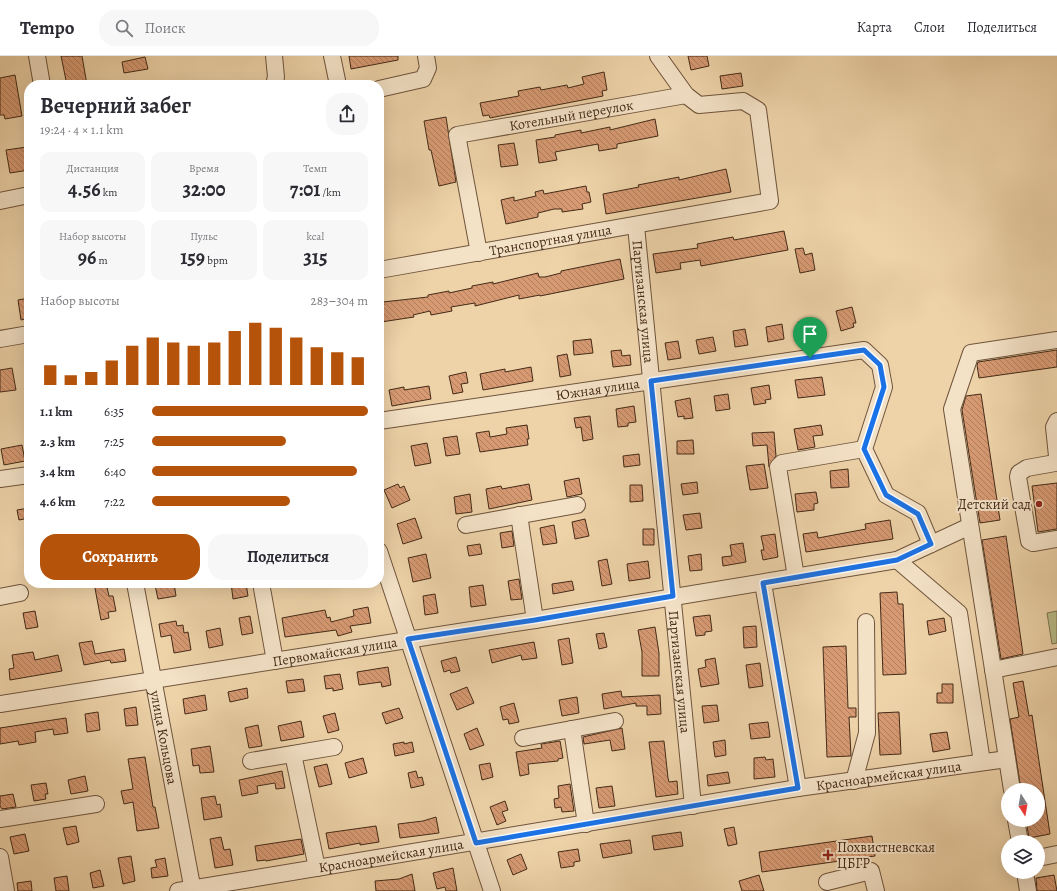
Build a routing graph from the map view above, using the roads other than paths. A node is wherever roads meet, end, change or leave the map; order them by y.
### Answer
1 (37, 56) edge
2 (274, 56) edge
3 (332, 56) edge
4 (426, 56) edge
5 (658, 56) edge
6 (41, 80) edge
7 (275, 80) edge
8 (337, 80) edge
9 (384, 87) edge
10 (686, 94) junction
11 (24, 196) edge
12 (0, 201) edge
13 (636, 226) junction
14 (479, 253) junction
15 (384, 269) edge
16 (24, 335) edge
17 (0, 339) edge
18 (1057, 340) edge
19 (651, 381) junction
20 (384, 420) edge
21 (1057, 421) edge
22 (864, 449) junction
23 (1057, 456) edge
24 (1057, 460) edge
25 (24, 476) edge
26 (0, 479) edge
27 (577, 506) dead end
28 (519, 515) junction
29 (466, 525) dead end
30 (970, 526) junction
31 (1057, 539) edge
32 (931, 544) junction
33 (897, 560) junction
34 (384, 566) edge
35 (796, 577) junction
36 (763, 583) junction
37 (136, 588) edge
38 (262, 588) edge
39 (20, 593) dead end
40 (673, 596) junction
41 (0, 597) edge
42 (535, 620) junction
43 (866, 622) dead end
44 (408, 639) junction
45 (1057, 657) edge
46 (275, 661) junction
47 (993, 670) junction
48 (154, 681) junction
49 (0, 704) edge
50 (615, 721) dead end
51 (572, 729) junction
52 (523, 738) dead end
53 (334, 747) dead end
54 (293, 754) junction
55 (1007, 759) junction
56 (251, 761) dead end
57 (982, 762) junction
58 (854, 781) junction
59 (1011, 783) edge
60 (798, 788) junction
61 (96, 804) dead end
62 (693, 806) junction
63 (0, 819) edge
64 (586, 824) junction
65 (476, 843) junction
66 (1057, 854) edge
67 (0, 857) edge
68 (1045, 857) edge
69 (317, 868) junction
70 (1026, 879) edge
71 (827, 882) dead end
72 (188, 890) edge
73 (6, 891) edge
74 (492, 891) edge
75 (876, 891) edge
76 (1028, 891) edge

1 - 6 street
2 - 7 street
3 - 8 street
4 - 9 street
5 - 10 street
10 - 13 street, Транспортная улица
10 - 14 street, Котельный переулок
11 - 12 street
13 - 14 street, Транспортная улица
13 - 19 street, Партизанская улица
14 - 15 street, Транспортная улица
16 - 17 street
18 - 30 street
19 - 20 street, Южная улица
19 - 22 street, Южная улица
19 - 40 street, Партизанская улица
21 - 23 street
22 - 32 street
22 - 35 street
24 - 31 street
25 - 26 street
27 - 28 street
28 - 29 street
28 - 42 street
30 - 32 street, Первомайская улица
30 - 47 street
32 - 33 street, Первомайская улица
33 - 35 street, Первомайская улица
33 - 57 street
34 - 44 street
35 - 36 street, Первомайская улица
36 - 40 street, Первомайская улица
36 - 60 street
37 - 48 street, улица Кольцова
38 - 46 street
39 - 41 street
40 - 42 street, Первомайская улица
40 - 62 street, Партизанская улица
42 - 44 street, Первомайская улица
43 - 58 street
44 - 46 street, Первомайская улица
44 - 65 street
45 - 47 street
46 - 48 street, Первомайская улица
47 - 55 street
48 - 49 street, Первомайская улица
48 - 72 street, улица Кольцова
50 - 51 street
51 - 52 street
51 - 64 street
53 - 54 street
54 - 56 street
54 - 69 street
55 - 57 street, Красноармейская улица
55 - 59 street
57 - 58 street, Красноармейская улица
58 - 60 street, Красноармейская улица
60 - 62 street, Красноармейская улица
61 - 63 street
62 - 64 street, Красноармейская улица
64 - 65 street, Красноармейская улица
65 - 69 street, Красноармейская улица
65 - 74 street
66 - 68 street
67 - 73 street
69 - 72 street, Красноармейская улица
70 - 76 street
71 - 75 street

